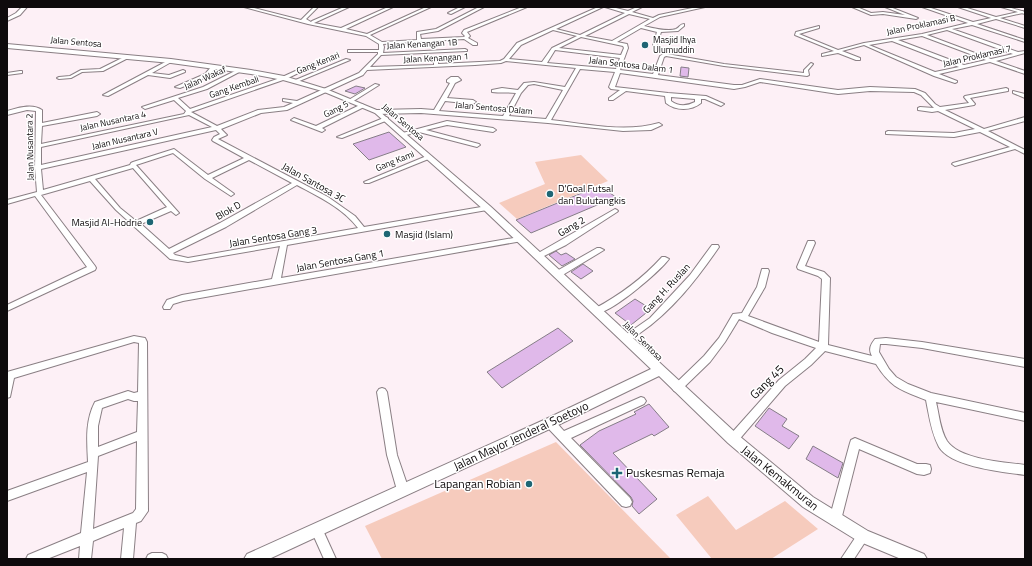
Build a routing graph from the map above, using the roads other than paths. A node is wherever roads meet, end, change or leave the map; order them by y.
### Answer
1 (25, 7) edge
2 (158, 7) edge
3 (172, 7) edge
4 (246, 7) edge
5 (316, 7) edge
6 (347, 7) edge
7 (391, 7) edge
8 (429, 7) edge
9 (463, 7) edge
10 (482, 7) edge
11 (525, 7) edge
12 (601, 7) edge
13 (607, 7) edge
14 (640, 7) edge
15 (703, 7) edge
16 (854, 7) edge
17 (887, 7) edge
18 (924, 7) edge
19 (960, 7) edge
20 (1004, 7) edge
21 (275, 9) dead end
22 (629, 12) junction
23 (268, 13) junction
24 (450, 13) dead end
25 (1023, 13) edge
26 (995, 18) junction
27 (654, 19) junction
28 (7, 20) edge
29 (313, 22) junction
30 (972, 23) junction
31 (683, 25) dead end
32 (641, 27) junction
33 (818, 27) dead end
34 (1025, 27) edge
35 (332, 28) junction
36 (552, 28) junction
37 (946, 29) junction
38 (341, 30) junction
39 (659, 31) junction
40 (367, 35) junction
41 (922, 35) junction
42 (579, 36) junction
43 (465, 38) junction
44 (893, 40) junction
45 (1025, 40) edge
46 (419, 41) junction
47 (613, 42) junction
48 (380, 43) junction
49 (475, 44) dead end
50 (864, 44) junction
51 (7, 46) edge
52 (554, 49) junction
53 (465, 50) dead end
54 (838, 50) junction
55 (350, 51) dead end
56 (1025, 52) edge
57 (380, 53) junction
58 (666, 54) junction
59 (1019, 54) junction
60 (824, 55) dead end
61 (1025, 56) edge
62 (128, 57) junction
63 (623, 57) junction
64 (430, 59) dead end
65 (858, 59) dead end
66 (348, 60) dead end
67 (506, 60) junction
68 (992, 60) junction
69 (171, 61) junction
70 (536, 62) joint
71 (544, 63) junction
72 (315, 64) dead end
73 (811, 64) dead end
74 (214, 66) junction
75 (436, 66) junction
76 (579, 67) junction
77 (964, 67) junction
78 (367, 69) junction
79 (241, 70) junction
80 (184, 71) dead end
81 (617, 71) junction
82 (20, 72) dead end
83 (806, 73) junction
84 (1025, 73) edge
85 (7, 74) edge
86 (149, 74) junction
87 (935, 74) junction
88 (655, 76) junction
89 (59, 78) dead end
90 (283, 78) junction
91 (295, 81) junction
92 (453, 82) dead end
93 (955, 82) dead end
94 (377, 85) dead end
95 (178, 87) dead end
96 (812, 88) junction
97 (566, 89) junction
98 (324, 90) junction
99 (624, 90) junction
100 (1006, 90) dead end
101 (494, 91) dead end
102 (519, 92) junction
103 (1015, 92) dead end
104 (106, 95) dead end
105 (668, 95) junction
106 (1025, 96) edge
107 (698, 98) junction
108 (176, 99) junction
109 (443, 99) junction
110 (612, 99) dead end
111 (285, 100) dead end
112 (350, 101) junction
113 (473, 102) dead end
114 (297, 103) junction
115 (721, 104) dead end
116 (362, 106) junction
117 (145, 107) dead end
118 (920, 109) dead end
119 (939, 109) junction
120 (189, 112) junction
121 (377, 112) junction
122 (436, 112) junction
123 (7, 113) edge
124 (97, 114) dead end
125 (505, 118) junction
126 (386, 119) junction
127 (1025, 119) edge
128 (294, 120) dead end
129 (548, 121) junction
130 (40, 125) junction
131 (659, 125) dead end
132 (217, 128) junction
133 (317, 128) junction
134 (419, 130) junction
135 (493, 130) dead end
136 (982, 130) junction
137 (325, 131) dead end
138 (460, 132) junction
139 (888, 133) dead end
140 (402, 134) junction
141 (340, 137) dead end
142 (476, 145) dead end
143 (39, 146) junction
144 (1016, 147) junction
145 (1025, 152) edge
146 (429, 157) junction
147 (248, 158) junction
148 (955, 164) dead end
149 (134, 166) junction
150 (38, 168) junction
151 (207, 178) junction
152 (92, 179) junction
153 (367, 182) dead end
154 (296, 183) junction
155 (39, 193) junction
156 (231, 194) dead end
157 (7, 202) edge
158 (487, 208) junction
159 (615, 211) dead end
160 (135, 224) junction
161 (364, 230) junction
162 (519, 239) junction
163 (811, 243) dead end
164 (284, 244) junction
165 (715, 247) dead end
166 (600, 250) dead end
167 (168, 252) junction
168 (537, 256) junction
169 (665, 259) dead end
170 (765, 272) dead end
171 (558, 274) junction
172 (276, 281) junction
173 (167, 307) dead end
174 (7, 308) edge
175 (597, 311) junction
176 (742, 317) junction
177 (626, 338) junction
178 (823, 347) junction
179 (879, 361) junction
180 (1025, 364) edge
181 (659, 371) junction
182 (9, 376) edge
183 (677, 388) junction
184 (382, 392) dead end
185 (7, 394) edge
186 (142, 396) junction
187 (930, 397) junction
188 (641, 401) dead end
189 (1023, 419) edge
190 (550, 423) junction
191 (142, 435) junction
192 (564, 436) junction
193 (733, 439) junction
194 (93, 453) junction
195 (93, 465) junction
196 (926, 469) dead end
197 (1025, 470) edge
198 (403, 490) junction
199 (7, 496) edge
200 (626, 502) dead end
201 (130, 520) junction
202 (835, 520) junction
203 (317, 530) junction
204 (864, 536) junction
205 (87, 538) junction
206 (32, 559) edge
207 (85, 559) edge
208 (127, 559) edge
209 (152, 559) edge
210 (162, 559) edge
211 (252, 559) edge
212 (330, 559) edge
213 (847, 559) edge
214 (919, 559) edge

1 - 28 street
2 - 3 street
4 - 23 street
5 - 29 street
6 - 29 street
7 - 38 street
8 - 40 street
9 - 24 street
10 - 46 street
11 - 43 street
12 - 36 street
13 - 22 street
14 - 22 street
15 - 27 street
16 - 17 street
18 - 30 street
19 - 26 street
20 - 25 street
21 - 23 street
22 - 27 street
22 - 42 street
23 - 35 street
25 - 26 street, Jalan Proklamasi B
26 - 30 street, Jalan Proklamasi B
26 - 34 street
27 - 32 street
29 - 35 street
30 - 37 street, Jalan Proklamasi B
30 - 45 street
31 - 39 street
32 - 39 street
32 - 47 street
33 - 54 street
35 - 38 street
36 - 42 street
36 - 67 street
37 - 41 street, Jalan Proklamasi B
37 - 59 street
38 - 40 street
39 - 58 street
40 - 48 street
41 - 44 street, Jalan Proklamasi B
41 - 68 street
42 - 47 street
42 - 52 street
43 - 46 street
43 - 49 street
44 - 50 street, Jalan Proklamasi B
44 - 77 street
46 - 48 street
47 - 63 street
48 - 57 street
50 - 54 street, Jalan Proklamasi B
50 - 87 street
51 - 62 street, Jalan Sentosa
52 - 63 street
52 - 71 street
53 - 57 street, Jalan Kenangan 1B
54 - 60 street, Jalan Proklamasi B
54 - 65 street
55 - 57 street, Jalan Kenangan 1B
56 - 59 street, Jalan Proklamasi 7
57 - 78 street
58 - 83 street
58 - 88 street
59 - 61 street
59 - 68 street, Jalan Proklamasi 7
62 - 69 street, Jalan Sentosa
62 - 89 street
63 - 81 street
64 - 75 street
66 - 91 street, Gang Kenari
67 - 70 street, Jalan Kenangan 1
67 - 75 street, Jalan Kenangan 1
68 - 77 street, Jalan Proklamasi 7
68 - 84 street
69 - 74 street, Jalan Sentosa
69 - 86 street
70 - 71 street, Jalan Sentosa Dalam 1
71 - 76 street, Jalan Sentosa Dalam 1
72 - 90 street, Gang Kembali
73 - 83 street
74 - 79 street, Jalan Sentosa
74 - 95 street
75 - 78 street, Jalan Kenangan 1
76 - 81 street, Jalan Sentosa Dalam 1
76 - 97 street
77 - 87 street, Jalan Proklamasi 7
78 - 98 street, Jalan Nusantara V
79 - 90 street, Jalan Sentosa
79 - 108 street, Jalan Wakaf
80 - 86 street
81 - 88 street, Jalan Sentosa Dalam 1
81 - 99 street
82 - 85 street
83 - 96 street
86 - 104 street
87 - 93 street
88 - 96 street, Jalan Sentosa Dalam 1
90 - 91 street, Jalan Sentosa
90 - 120 street, Gang Kembali
91 - 98 street, Jalan Sentosa
92 - 109 street
94 - 112 street
96 - 119 street, Jalan Sentosa Dalam 1
97 - 102 street
97 - 129 street
98 - 112 street, Jalan Sentosa
98 - 114 street, Jalan Nusantara V
99 - 105 street
99 - 110 street
100 - 119 street
101 - 102 street
102 - 125 street
103 - 106 street
105 - 107 street
105 - 107 street
107 - 115 street
108 - 117 street, Jalan Wakaf
108 - 120 street
109 - 113 street
109 - 122 street
111 - 114 street
112 - 116 street, Jalan Sentosa
114 - 132 street, Jalan Nusantara V
116 - 121 street, Jalan Sentosa
116 - 133 street, Gang 5
118 - 119 street
119 - 136 street
120 - 132 street
120 - 143 street, Jalan Nusantara 4
121 - 122 street, Jalan Sentosa Dalam
121 - 126 street, Jalan Sentosa
122 - 125 street, Jalan Sentosa Dalam
123 - 130 street, Jalan Nusantara 2
124 - 130 street
125 - 129 street, Jalan Sentosa Dalam
126 - 140 street, Jalan Sentosa
126 - 141 street
127 - 136 street
128 - 133 street, Gang 5
129 - 131 street, Jalan Sentosa Dalam
130 - 143 street, Jalan Nusantara 2
132 - 147 street, Jalan Santosa 3C
132 - 150 street, Jalan Nusantara V
133 - 137 street, Gang 5
134 - 138 street
134 - 138 street
134 - 140 street
135 - 138 street
136 - 139 street
136 - 144 street
138 - 142 street
140 - 146 street, Jalan Sentosa
143 - 150 street, Jalan Nusantara 2
144 - 145 street
144 - 148 street
146 - 153 street, Gang Kami
146 - 158 street, Jalan Sentosa
147 - 151 street
147 - 154 street, Jalan Santosa 3C
149 - 151 street
149 - 152 street
149 - 160 street
150 - 155 street, Jalan Nusantara 2
151 - 156 street
152 - 155 street
152 - 160 street, Jalan Sentosa Gang 3
154 - 161 street, Jalan Santosa 3C
154 - 167 street, Blok D
155 - 157 street
155 - 174 street
158 - 161 street, Jalan Sentosa Gang 3
158 - 162 street, Jalan Sentosa
159 - 168 street, Gang 2
160 - 167 street, Jalan Sentosa Gang 3
161 - 164 street, Jalan Sentosa Gang 3
162 - 168 street, Jalan Sentosa
162 - 172 street, Jalan Sentosa Gang 1
163 - 178 street
164 - 167 street, Jalan Sentosa Gang 3
164 - 172 street
165 - 177 street, Gang H. Ruslan
166 - 171 street
168 - 171 street, Jalan Sentosa
169 - 175 street
170 - 176 street
171 - 175 street, Jalan Sentosa
172 - 173 street, Jalan Sentosa Gang 1
175 - 177 street, Jalan Sentosa
176 - 178 street
176 - 183 street
177 - 181 street, Jalan Sentosa
178 - 179 street
178 - 193 street, Gang 45
179 - 180 street
179 - 187 street
181 - 183 street, Jalan Kemakmuran
181 - 190 street, Jalan Mayor Jenderal Soetoyo
182 - 185 street
182 - 186 street
183 - 193 street, Jalan Kemakmuran
184 - 198 street
186 - 191 street
186 - 194 street
187 - 189 street
187 - 197 street
188 - 192 street
190 - 192 street
190 - 198 street, Jalan Mayor Jenderal Soetoyo
191 - 194 street
191 - 201 street
192 - 200 street
193 - 202 street, Jalan Kemakmuran
194 - 195 street
195 - 199 street
195 - 205 street
196 - 202 street
198 - 203 street, Jalan Mayor Jenderal Soetoyo
201 - 205 street
201 - 208 street
202 - 204 street, Jalan Kemakmuran
203 - 211 street, Jalan Mayor Jenderal Soetoyo
203 - 212 street
204 - 213 street
204 - 214 street, Jalan Kemakmuran
205 - 206 street
205 - 207 street
209 - 210 street

